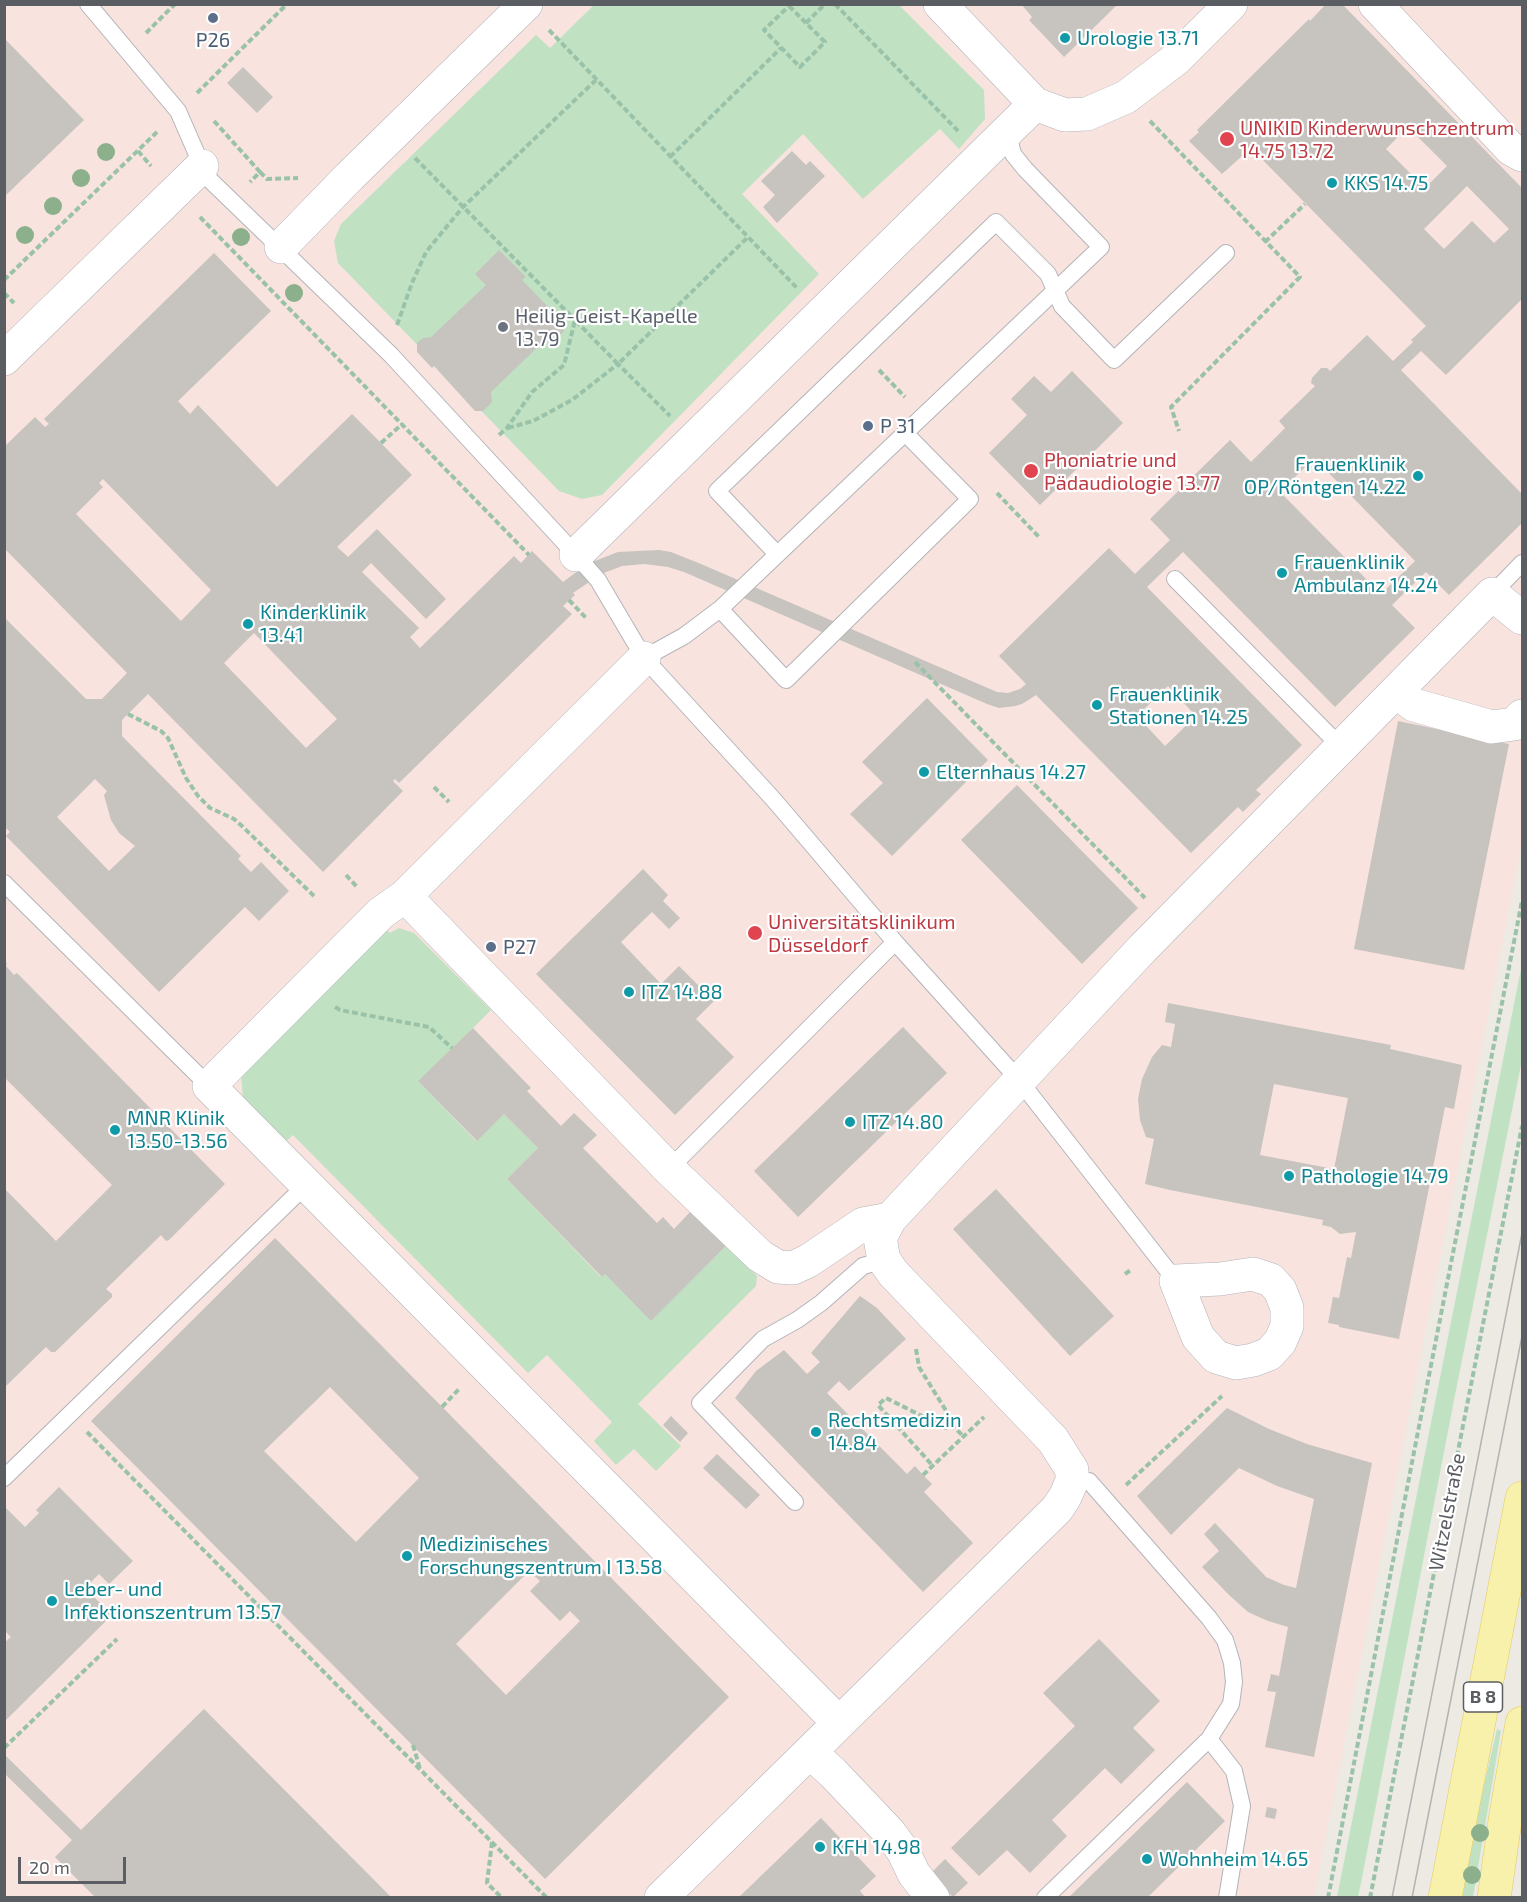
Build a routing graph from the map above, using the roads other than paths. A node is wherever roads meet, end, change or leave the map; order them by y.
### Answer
1 (88, 4) edge
2 (940, 4) edge
3 (1231, 4) edge
4 (1375, 4) edge
5 (526, 5) edge
6 (1035, 104) junction
7 (1007, 130) junction
8 (1522, 155) edge
9 (202, 166) junction
10 (281, 247) junction
11 (1226, 253) dead end
12 (1055, 291) junction
13 (4, 359) edge
14 (905, 433) junction
15 (777, 554) junction
16 (576, 555) junction
17 (1522, 563) edge
18 (1175, 579) dead end
19 (1492, 594) junction
20 (720, 609) junction
21 (1522, 618) edge
22 (644, 658) junction
23 (1396, 692) junction
24 (1520, 722) edge
25 (1341, 747) junction
26 (4, 883) edge
27 (405, 896) junction
28 (895, 942) junction
29 (1019, 1080) junction
30 (209, 1086) junction
31 (669, 1169) junction
32 (306, 1185) junction
33 (890, 1219) junction
34 (884, 1260) junction
35 (1176, 1281) dead end
36 (4, 1478) edge
37 (1072, 1481) junction
38 (1522, 1498) edge
39 (795, 1502) dead end
40 (839, 1723) junction
41 (1522, 1723) edge
42 (1209, 1739) junction
43 (810, 1752) junction
44 (926, 1895) edge
45 (661, 1898) edge
46 (1045, 1898) edge
47 (1227, 1898) edge
48 (1445, 1898) edge
49 (1494, 1898) edge

1 - 9 lane
2 - 6 street
3 - 6 street
4 - 8 street
5 - 10 street
6 - 7 street
7 - 12 lane
7 - 16 street
9 - 10 lane
9 - 13 street
10 - 16 lane
11 - 12 lane
12 - 14 lane
12 - 15 lane
14 - 15 lane
14 - 20 lane
15 - 20 lane
16 - 22 lane
17 - 19 lane
18 - 25 lane
19 - 21 street
19 - 23 street
20 - 22 lane
22 - 27 street
22 - 28 lane
23 - 24 street
23 - 25 street
25 - 29 street
26 - 30 lane
27 - 30 street
27 - 31 street
28 - 29 lane
28 - 31 lane
29 - 33 street
29 - 35 lane
30 - 32 street
31 - 33 street
32 - 36 lane
32 - 40 street
33 - 34 street
34 - 37 street
34 - 39 lane
37 - 40 street
37 - 42 lane
38 - 48 main road, B 8
40 - 43 street
41 - 49 main road, B 8
42 - 46 lane
42 - 47 lane
43 - 44 street
43 - 45 street

